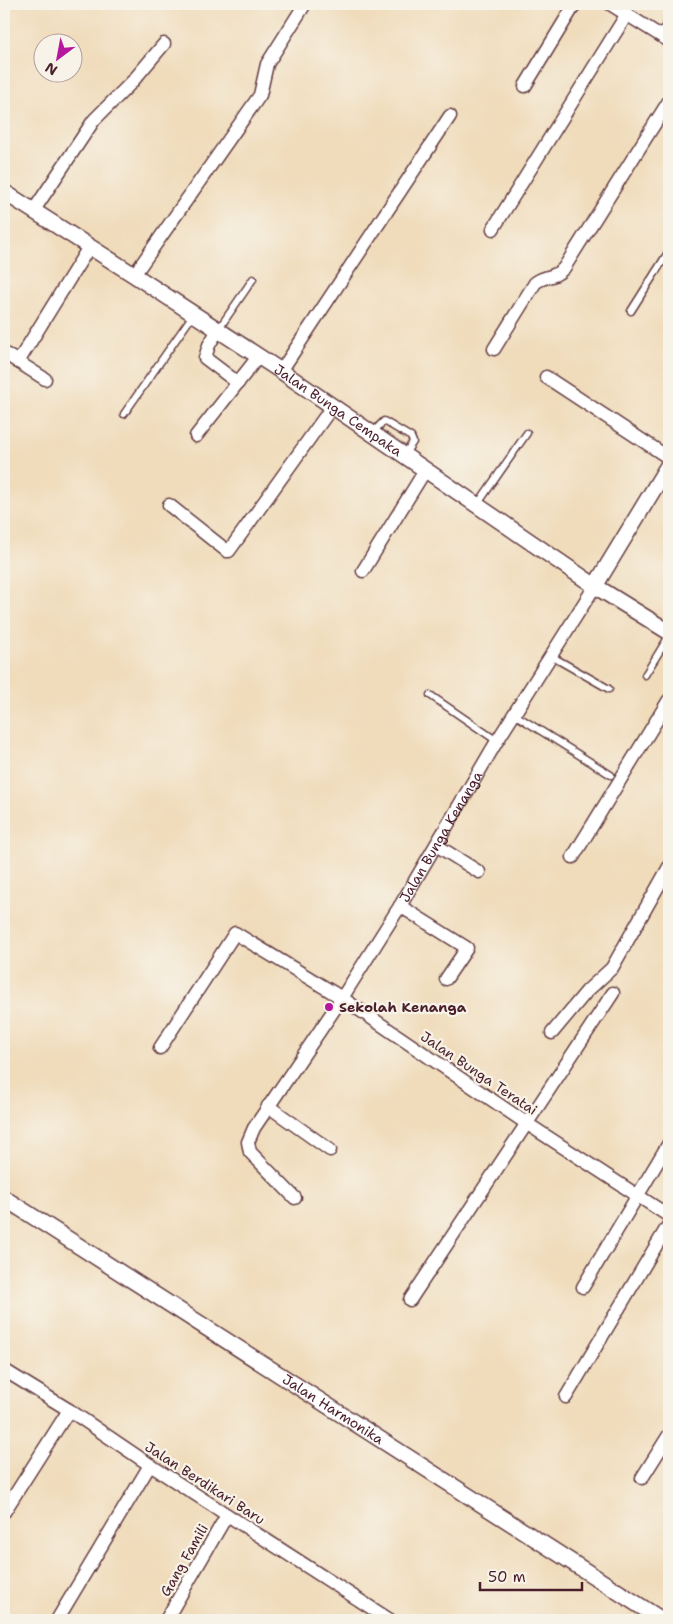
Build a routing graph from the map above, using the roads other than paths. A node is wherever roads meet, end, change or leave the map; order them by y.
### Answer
1 (305, 4) edge
2 (575, 4) edge
3 (610, 4) edge
4 (626, 14) junction
5 (667, 34) edge
6 (164, 44) dead end
7 (524, 86) dead end
8 (669, 101) edge
9 (450, 116) dead end
10 (4, 192) edge
11 (34, 210) junction
12 (492, 229) dead end
13 (89, 247) junction
14 (669, 251) edge
15 (134, 274) junction
16 (253, 280) dead end
17 (631, 311) dead end
18 (194, 314) junction
19 (218, 330) junction
20 (494, 349) dead end
21 (4, 353) edge
22 (258, 357) junction
23 (18, 362) junction
24 (280, 371) junction
25 (546, 377) dead end
26 (45, 378) dead end
27 (238, 384) junction
28 (332, 407) junction
29 (124, 414) dead end
30 (527, 433) dead end
31 (196, 436) dead end
32 (669, 458) edge
33 (669, 464) edge
34 (426, 469) junction
35 (169, 505) dead end
36 (477, 505) junction
37 (363, 570) dead end
38 (595, 586) junction
39 (669, 632) edge
40 (669, 636) edge
41 (551, 656) junction
42 (645, 675) dead end
43 (610, 690) dead end
44 (430, 695) dead end
45 (669, 700) edge
46 (514, 714) junction
47 (497, 741) junction
48 (611, 775) dead end
49 (436, 845) junction
50 (573, 858) dead end
51 (669, 867) edge
52 (479, 872) dead end
53 (400, 906) junction
54 (446, 979) dead end
55 (613, 993) dead end
56 (342, 998) junction
57 (552, 1033) dead end
58 (160, 1048) dead end
59 (268, 1106) junction
60 (526, 1123) junction
61 (669, 1143) edge
62 (330, 1150) dead end
63 (638, 1196) junction
64 (4, 1198) edge
65 (295, 1198) dead end
66 (669, 1216) edge
67 (669, 1224) edge
68 (583, 1287) dead end
69 (410, 1300) dead end
70 (4, 1370) edge
71 (566, 1397) dead end
72 (69, 1410) junction
73 (669, 1436) edge
74 (150, 1465) junction
75 (642, 1478) dead end
76 (4, 1512) edge
77 (227, 1515) junction
78 (57, 1620) edge
79 (166, 1620) edge
80 (390, 1620) edge
81 (662, 1620) edge

1 - 15 street
2 - 7 street
3 - 4 street
4 - 5 street
4 - 12 street
6 - 11 street
8 - 20 street
9 - 24 street
10 - 11 street, Jalan Bunga Cempaka
11 - 13 street, Jalan Bunga Cempaka
13 - 15 street, Jalan Bunga Cempaka
13 - 23 street
14 - 17 lane
15 - 18 street, Jalan Bunga Cempaka
16 - 19 lane
18 - 19 street, Jalan Bunga Cempaka
18 - 29 lane
19 - 22 street, Jalan Bunga Cempaka
19 - 27 street
21 - 23 street
22 - 24 street, Jalan Bunga Cempaka
22 - 27 street
23 - 26 street
24 - 28 street, Jalan Bunga Cempaka
25 - 32 street
27 - 31 street
28 - 34 street, Jalan Bunga Cempaka
28 - 35 street
30 - 36 lane
33 - 38 street, Jalan Bunga Kenanga
34 - 36 street, Jalan Bunga Cempaka
34 - 37 street
36 - 38 street, Jalan Bunga Cempaka
38 - 39 street, Jalan Bunga Cempaka
38 - 41 street, Jalan Bunga Kenanga
40 - 42 lane
41 - 43 lane
41 - 46 street, Jalan Bunga Kenanga
44 - 47 lane
45 - 50 street
46 - 47 street, Jalan Bunga Kenanga
46 - 48 lane
47 - 49 street, Jalan Bunga Kenanga
49 - 52 street
49 - 53 street, Jalan Bunga Kenanga
51 - 57 street
53 - 54 street
53 - 56 street, Jalan Bunga Kenanga
55 - 60 street
56 - 58 street, Jalan Bunga Teratai
56 - 59 street, Jalan Bunga Kenanga
56 - 60 street, Jalan Bunga Teratai
59 - 62 street
59 - 65 street, Jalan Bunga Kenanga
60 - 63 street, Jalan Bunga Teratai
60 - 69 street
61 - 63 street
63 - 66 street, Jalan Bunga Teratai
63 - 68 street
64 - 81 street, Jalan Harmonika
67 - 71 street
70 - 72 street, Jalan Berdikari Baru
72 - 74 street, Jalan Berdikari Baru
72 - 76 street
73 - 75 street
74 - 77 street, Jalan Berdikari Baru
74 - 78 street
77 - 79 street, Gang Famili
77 - 80 street, Jalan Berdikari Baru

